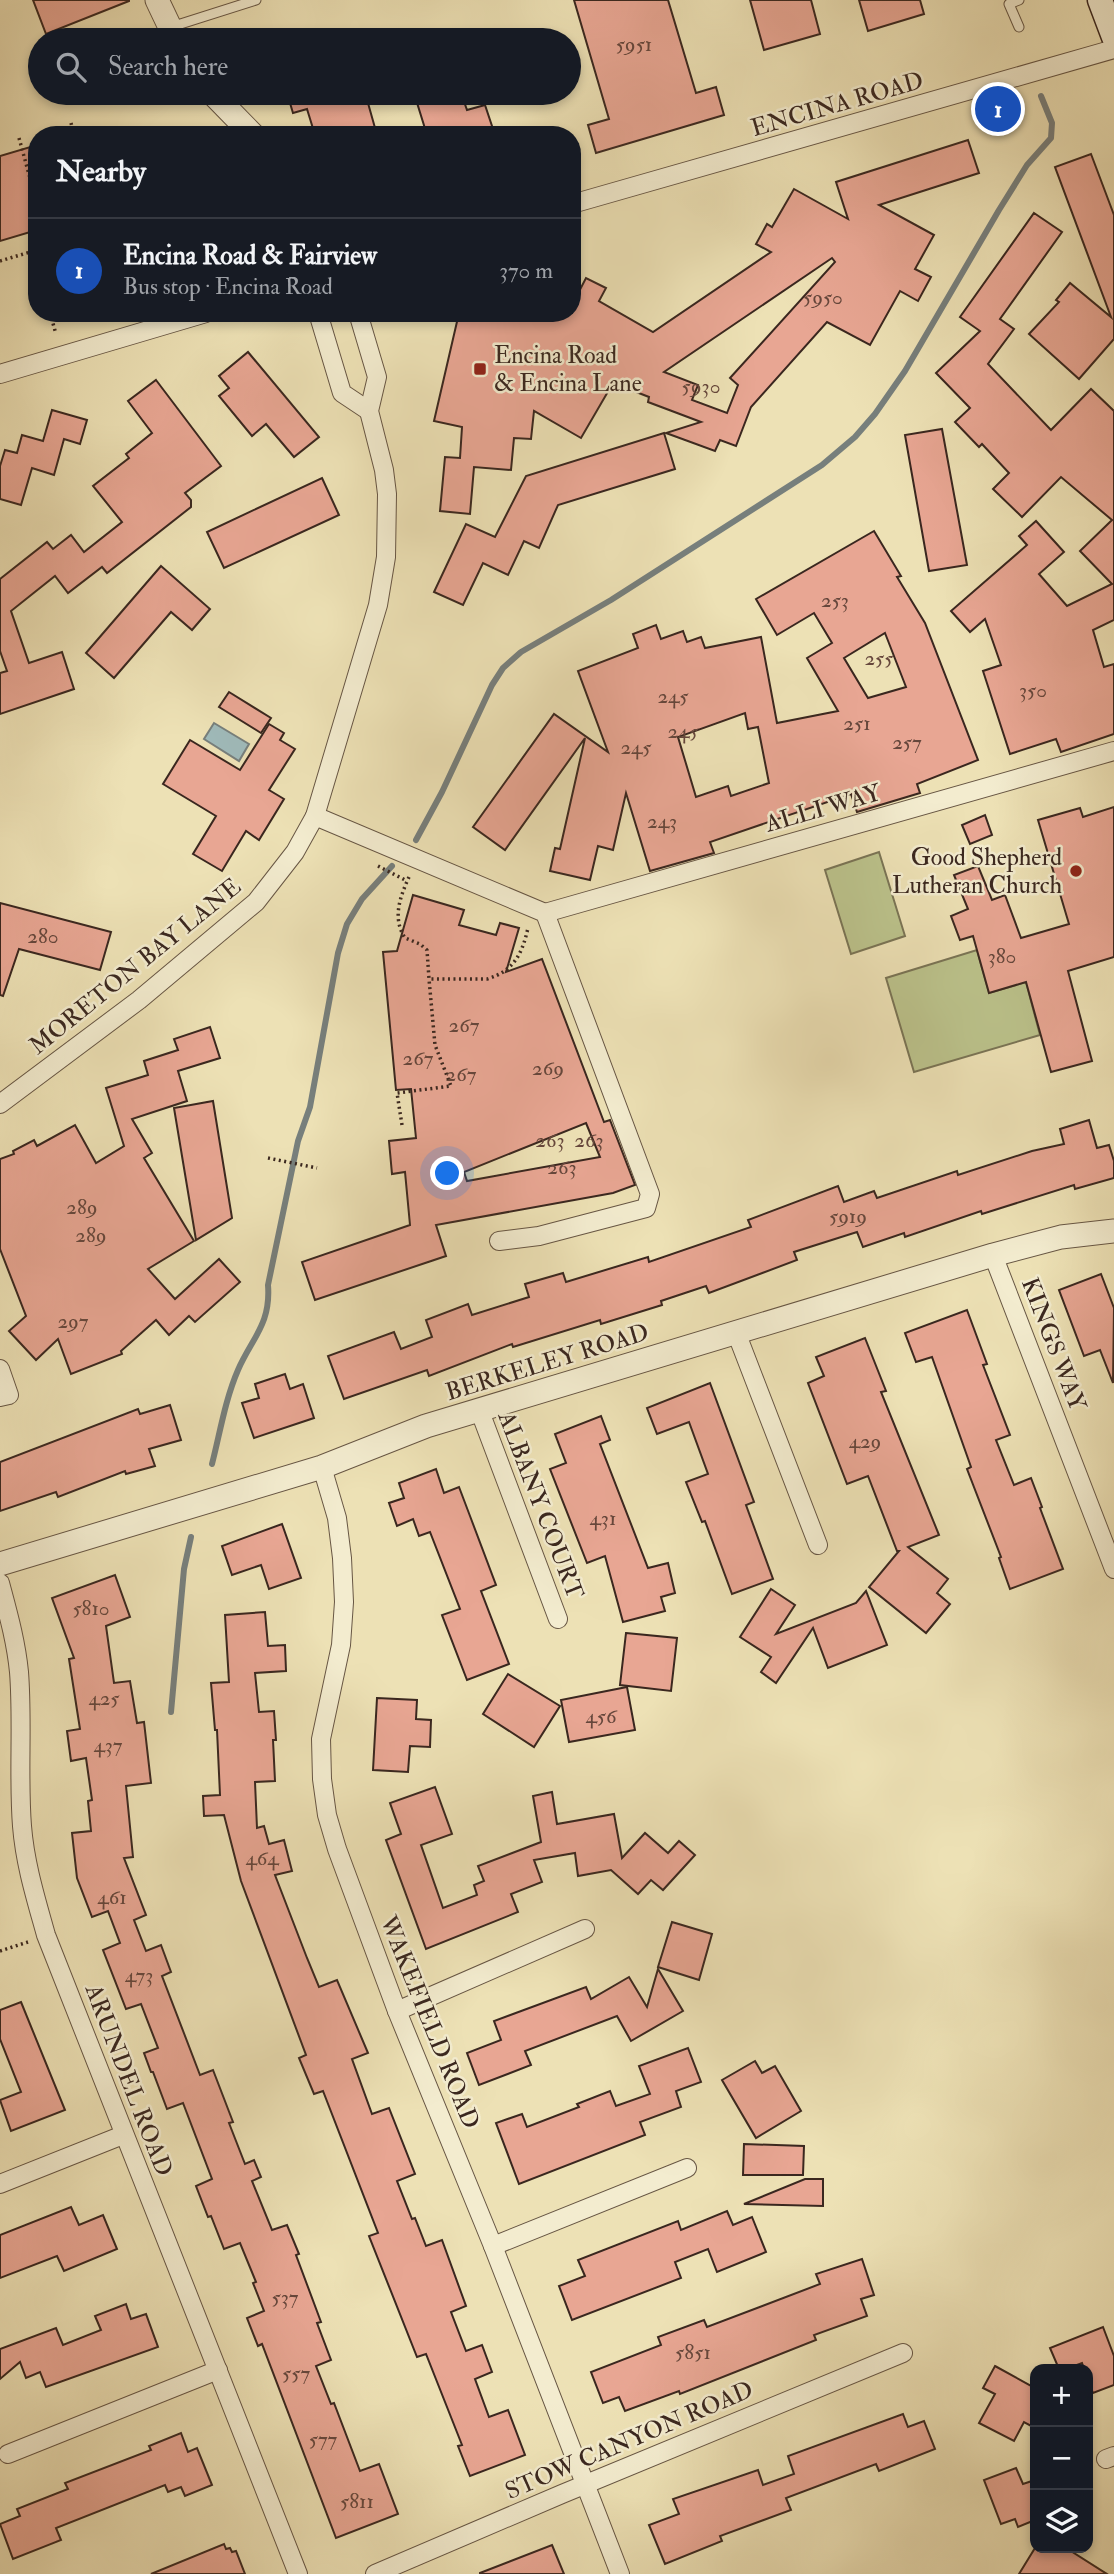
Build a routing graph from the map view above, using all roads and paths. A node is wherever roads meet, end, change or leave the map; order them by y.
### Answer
1 (157, 0) edge
2 (256, 0) edge
3 (1100, 0) edge
4 (1012, 1) edge
5 (234, 4) edge
6 (1019, 27) dead end
7 (169, 28) edge
8 (184, 28) edge
9 (1114, 37) edge
10 (1114, 49) edge
11 (224, 105) edge
12 (71, 122) dead end
13 (72, 126) edge
14 (244, 126) edge
15 (19, 138) dead end
16 (28, 171) edge
17 (581, 201) edge
18 (28, 253) edge
19 (0, 261) edge
20 (53, 322) edge
21 (176, 322) edge
22 (321, 322) edge
23 (361, 322) edge
24 (56, 334) dead end
25 (0, 374) edge
26 (369, 411) junction
27 (1114, 751) edge
28 (315, 816) junction
29 (416, 859) junction
30 (366, 860) dead end
31 (405, 880) junction
32 (539, 910) junction
33 (429, 979) junction
34 (0, 1104) edge
35 (402, 1125) dead end
36 (268, 1158) dead end
37 (317, 1168) dead end
38 (1114, 1231) edge
39 (499, 1241) dead end
40 (993, 1255) junction
41 (736, 1332) junction
42 (0, 1368) edge
43 (0, 1397) edge
44 (479, 1409) junction
45 (322, 1467) junction
46 (818, 1545) dead end
47 (0, 1564) edge
48 (1114, 1569) edge
49 (0, 1583) edge
50 (558, 1619) dead end
51 (585, 1929) dead end
52 (46, 1935) junction
53 (0, 1951) edge
54 (397, 2011) junction
55 (123, 2135) junction
56 (687, 2168) dead end
57 (0, 2184) edge
58 (493, 2246) junction
59 (903, 2353) dead end
60 (218, 2370) junction
61 (8, 2454) dead end
62 (586, 2484) junction
63 (298, 2574) edge
64 (375, 2574) edge
65 (620, 2574) edge

1 - 7 street
2 - 5 lane
3 - 9 main road
4 - 6 lane
5 - 8 lane
10 - 17 street, ENCINA ROAD
11 - 14 street
12 - 13 path
15 - 16 path
18 - 19 path
20 - 24 path
21 - 25 street
22 - 26 street
23 - 26 street, MORETON BAY LANE
26 - 28 street, MORETON BAY LANE
27 - 32 street, ALLI WAY
28 - 29 street
28 - 34 street, MORETON BAY LANE
29 - 31 path
29 - 32 street
30 - 31 path
31 - 33 path
32 - 33 path
32 - 39 street
33 - 35 path
36 - 37 path
38 - 40 street, BERKELEY ROAD
40 - 41 street, BERKELEY ROAD
40 - 48 street, KINGS WAY
41 - 44 street, BERKELEY ROAD
41 - 46 street
42 - 43 street
44 - 45 street, BERKELEY ROAD
44 - 50 street, ALBANY COURT
45 - 47 street, BERKELEY ROAD
45 - 54 street, WAKEFIELD ROAD
49 - 52 street, ARUNDEL ROAD
51 - 54 street
52 - 53 path
52 - 55 street, ARUNDEL ROAD
54 - 58 street, WAKEFIELD ROAD
55 - 57 street
55 - 60 street, ARUNDEL ROAD
56 - 58 street
58 - 62 street, WAKEFIELD ROAD
59 - 62 street, STOW CANYON ROAD
60 - 61 street
60 - 63 street, ARUNDEL ROAD
62 - 64 street, STOW CANYON ROAD
62 - 65 street, WAKEFIELD ROAD

